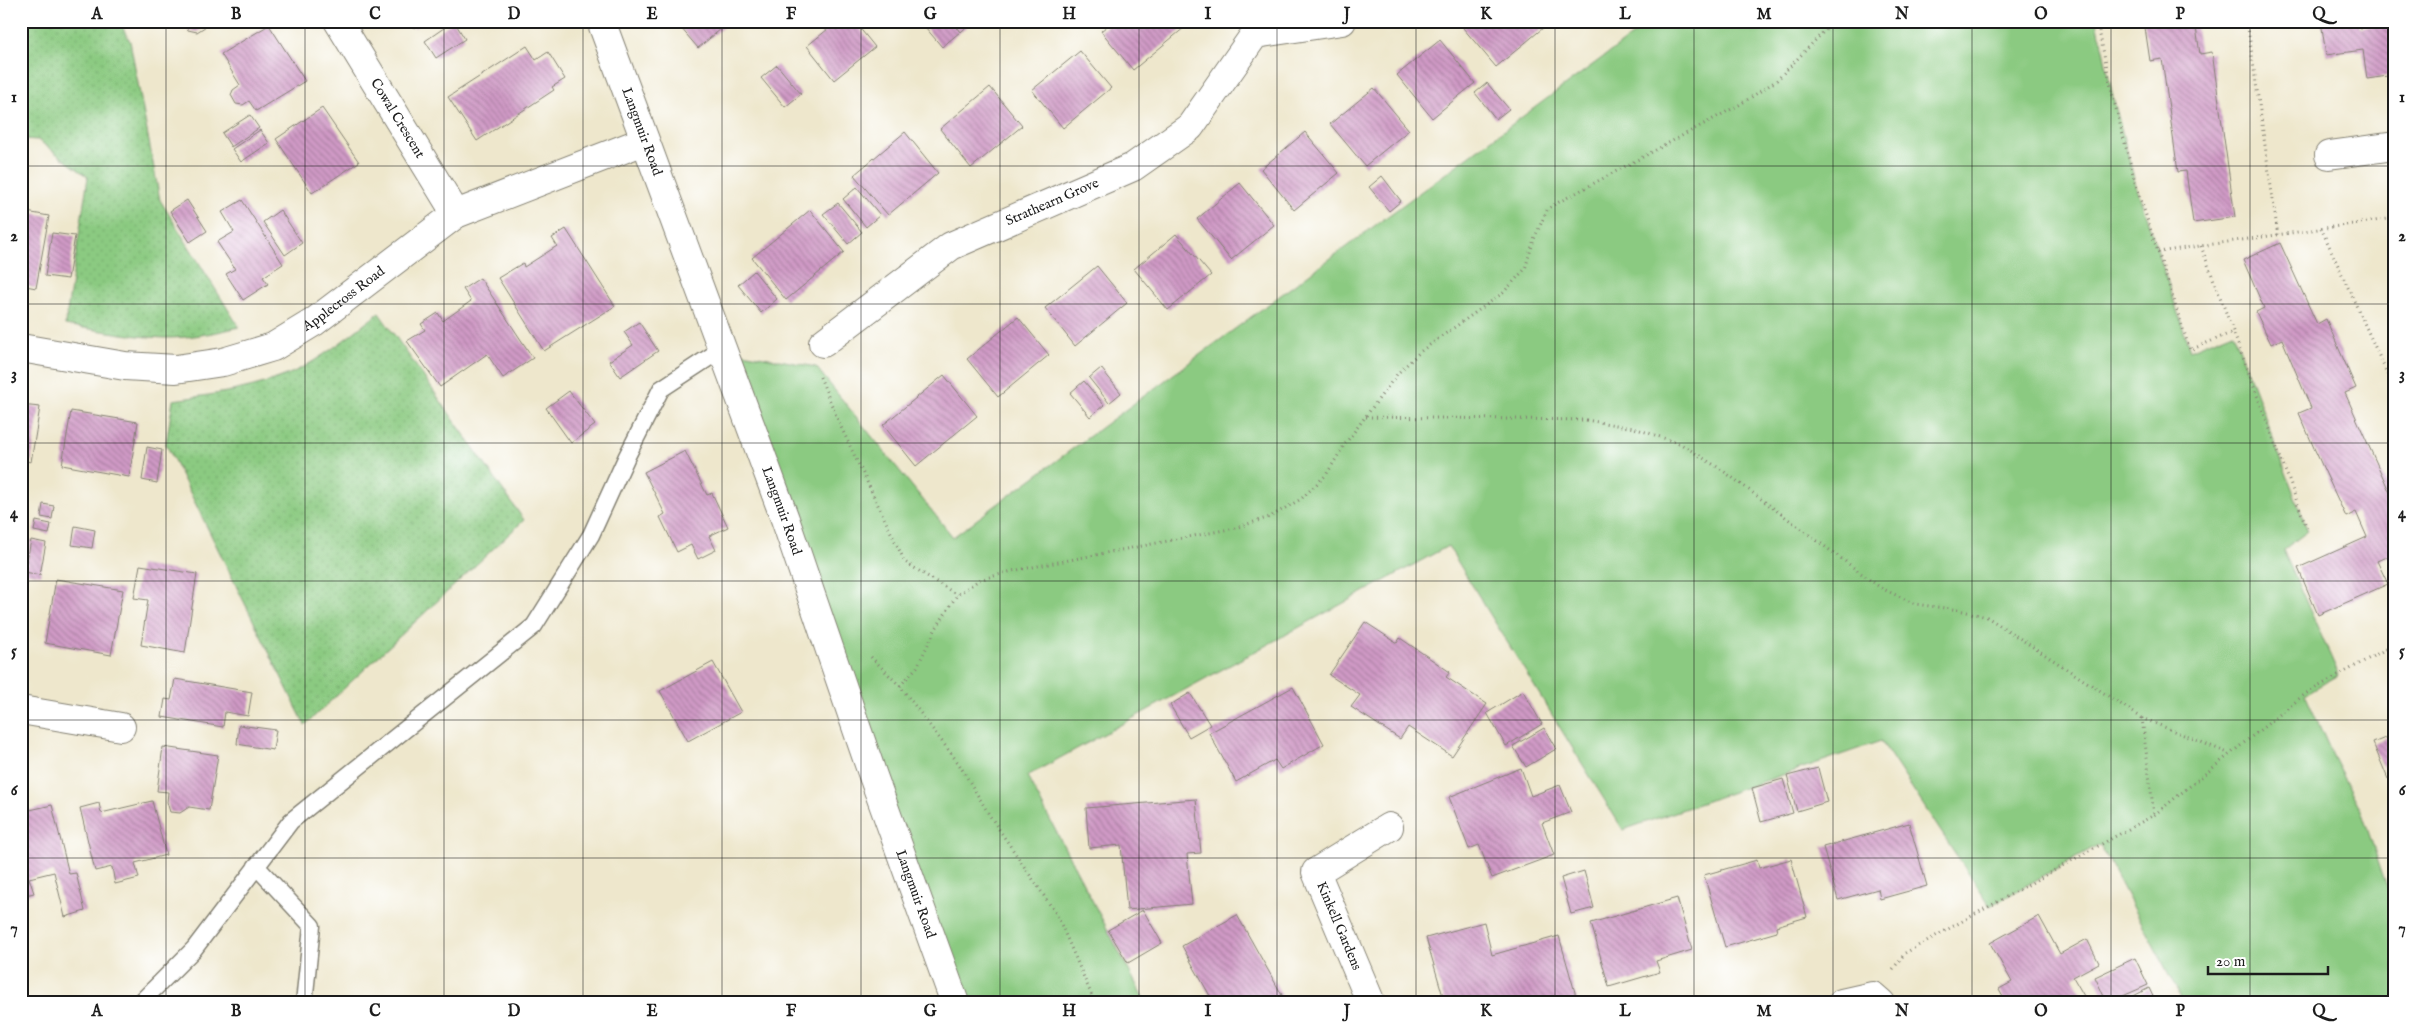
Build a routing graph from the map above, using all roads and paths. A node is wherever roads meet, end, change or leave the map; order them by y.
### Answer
1 (338, 21) edge
2 (601, 21) edge
3 (1342, 21) edge
4 (1834, 21) edge
5 (2097, 21) edge
6 (2247, 21) edge
7 (1251, 28) edge
8 (644, 141) junction
9 (2395, 146) edge
10 (2329, 156) dead end
11 (456, 214) junction
12 (2395, 218) edge
13 (2321, 228) junction
14 (2278, 235) junction
15 (2201, 246) junction
16 (2158, 252) junction
17 (2233, 332) junction
18 (823, 343) joint
19 (21, 348) edge
20 (722, 349) junction
21 (2395, 391) edge
22 (1365, 417) junction
23 (2308, 531) dead end
24 (956, 595) junction
25 (2395, 644) edge
26 (868, 654) dead end
27 (900, 686) junction
28 (21, 710) edge
29 (2142, 718) junction
30 (121, 727) dead end
31 (2228, 753) junction
32 (2154, 815) junction
33 (1389, 827) dead end
34 (256, 866) junction
35 (1877, 999) edge
36 (140, 1003) edge
37 (304, 1003) edge
38 (955, 1003) edge
39 (1095, 1003) edge
40 (1371, 1003) edge
41 (1842, 1003) edge

1 - 11 street, Cowal Crescent
2 - 8 street, Langmuir Road
3 - 7 street, Strathearn Grove
4 - 22 path
5 - 16 path
6 - 14 path
7 - 18 street, Strathearn Grove
8 - 11 street, Applecross Road
8 - 20 street, Langmuir Road
9 - 10 street
11 - 19 street, Applecross Road
12 - 13 path
13 - 14 path
13 - 21 path
14 - 15 path
15 - 16 path
15 - 17 path
16 - 17 path
17 - 23 path
18 - 24 path
20 - 34 lane
20 - 38 street, Langmuir Road
22 - 24 path
22 - 29 path
24 - 27 path
25 - 31 path
26 - 27 path
27 - 39 path
28 - 30 street
29 - 31 path
29 - 32 path
31 - 32 path
32 - 35 path
33 - 40 street, Kinkell Gardens
34 - 36 lane
34 - 37 lane
35 - 41 street

